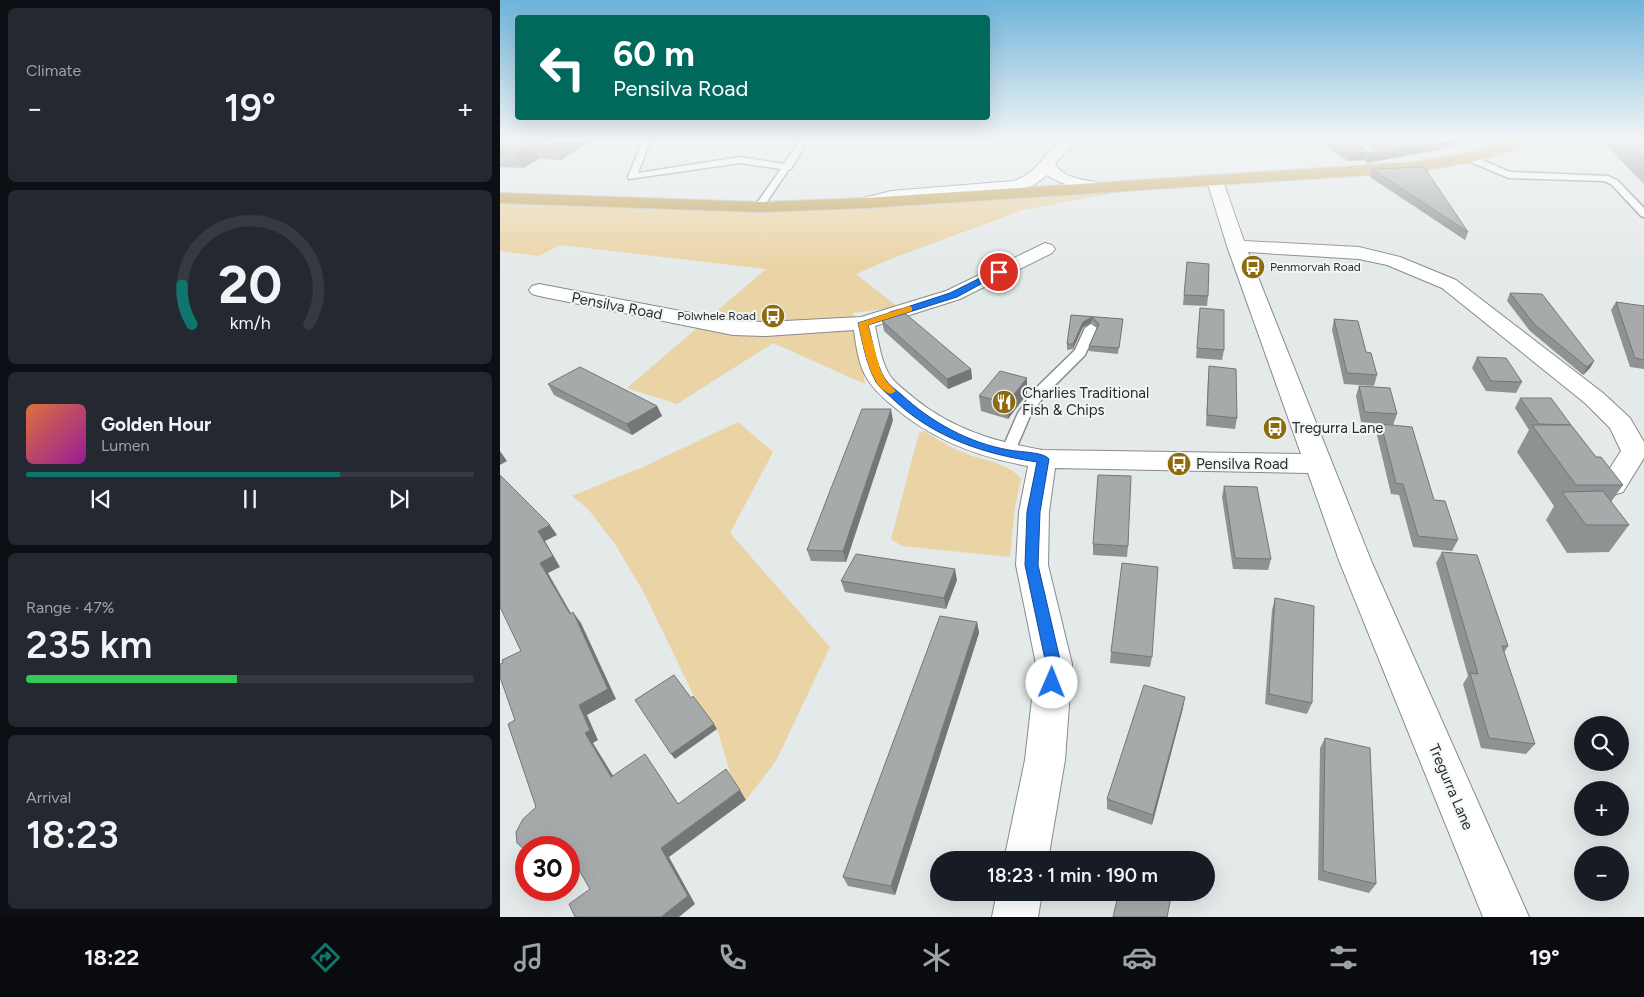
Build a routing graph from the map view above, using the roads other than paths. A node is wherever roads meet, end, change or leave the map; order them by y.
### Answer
1 (777, 182) edge
2 (1028, 182) edge
3 (1047, 182) edge
4 (1079, 182) edge
5 (1214, 182) joint
6 (1614, 182) edge
7 (1102, 188) junction
8 (1049, 191) junction
9 (500, 198) edge
10 (866, 203) junction
11 (759, 207) junction
12 (1644, 214) edge
13 (1236, 246) junction
14 (1045, 249) dead end
15 (539, 290) dead end
16 (863, 323) junction
17 (1091, 328) dead end
18 (1006, 454) junction
19 (1044, 459) junction
20 (1318, 464) junction
21 (1613, 485) edge
22 (1028, 851) edge
23 (1018, 901) edge
24 (1015, 917) edge
25 (1506, 917) edge

1 - 11 lane
2 - 10 street
3 - 8 street
4 - 7 street
5 - 7 highway
5 - 13 street, Tregurra Lane
6 - 12 lane
7 - 8 highway
8 - 10 highway
9 - 11 highway
10 - 11 highway
13 - 20 street, Tregurra Lane
13 - 21 street
14 - 16 street
15 - 16 street, Pensilva Road
16 - 18 street
17 - 18 lane
18 - 19 street
19 - 20 street
19 - 22 street
20 - 25 street, Tregurra Lane
23 - 24 street

